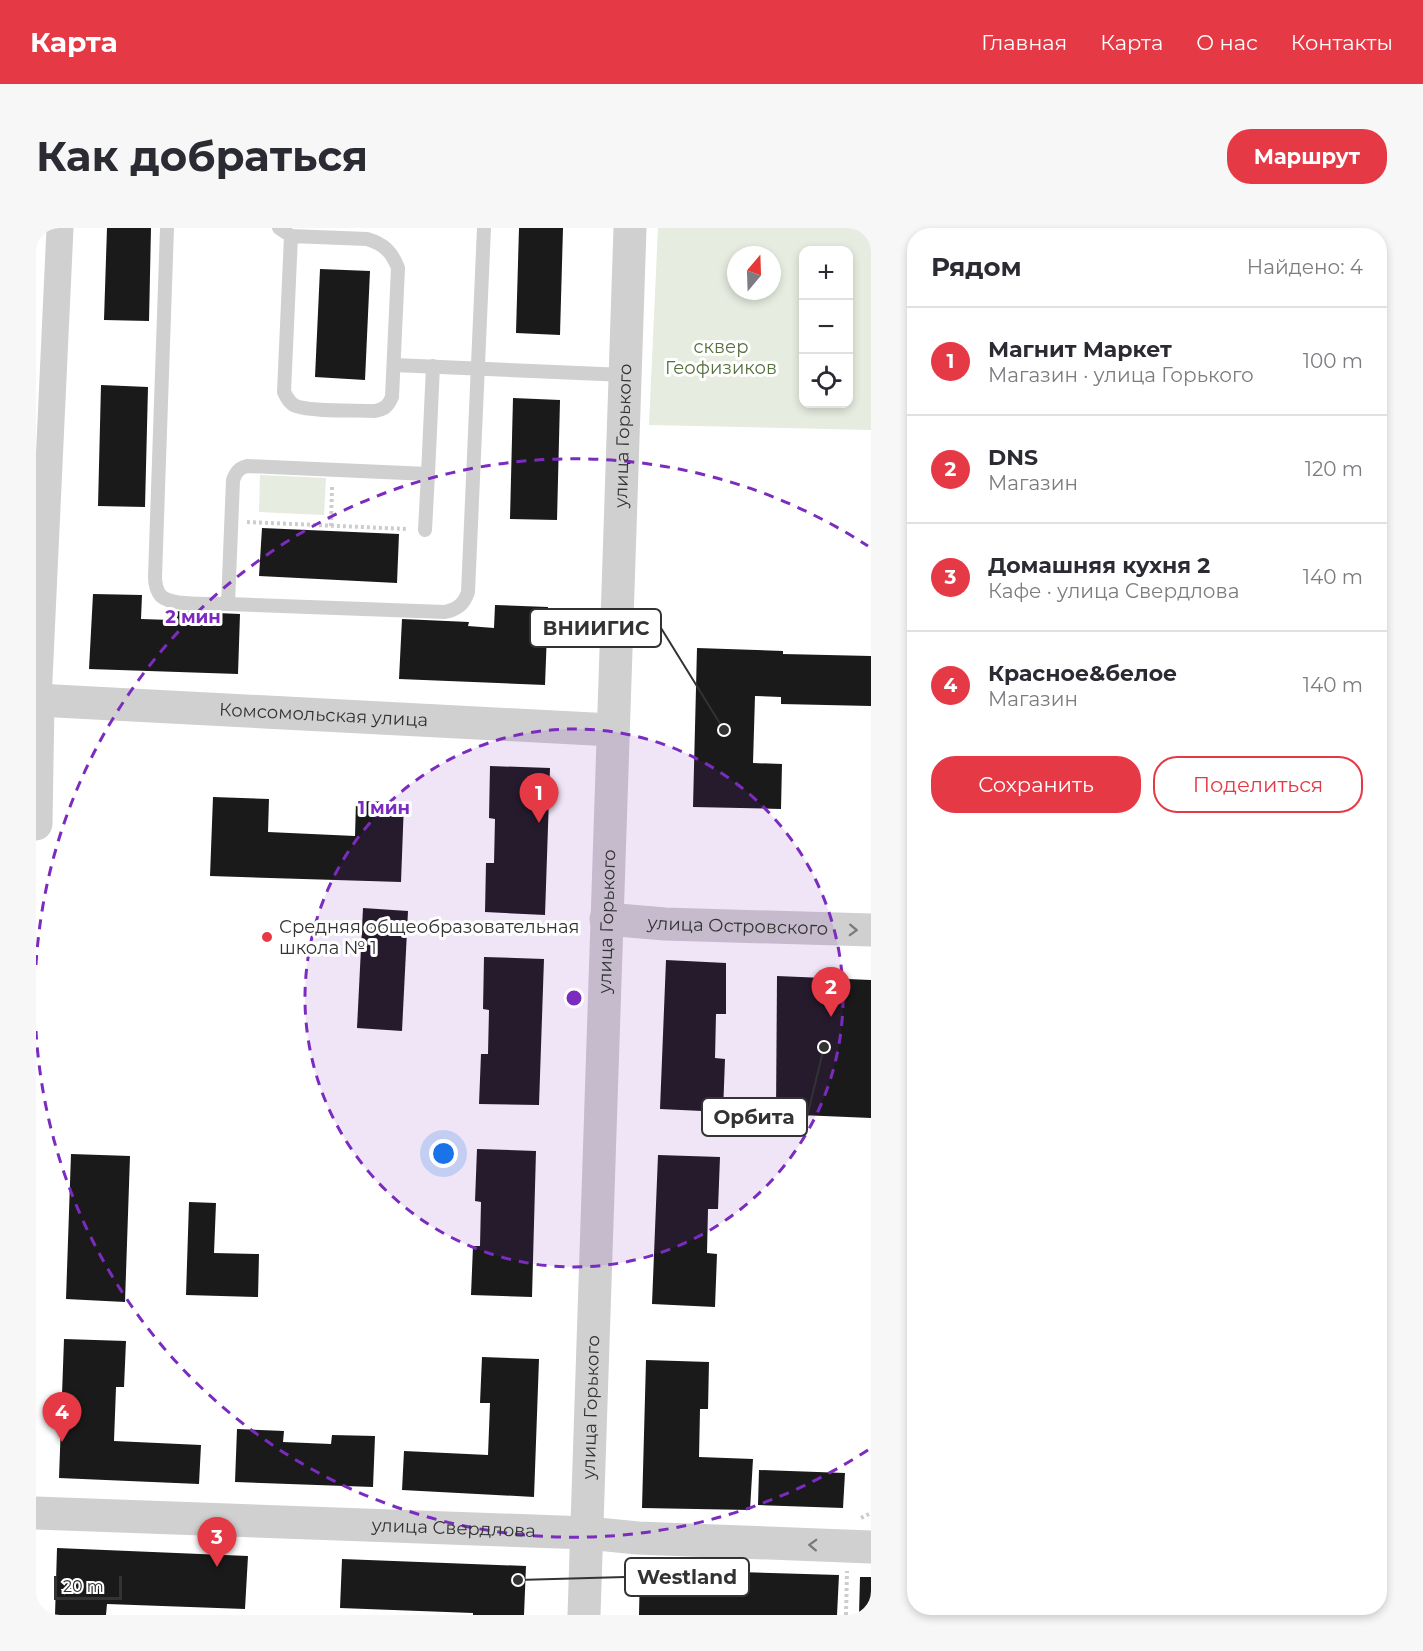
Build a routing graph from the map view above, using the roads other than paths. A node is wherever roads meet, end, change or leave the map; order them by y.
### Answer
1 (60, 228) edge
2 (167, 228) edge
3 (279, 228) edge
4 (484, 228) edge
5 (630, 228) edge
6 (291, 236) junction
7 (394, 365) junction
8 (433, 366) junction
9 (478, 369) junction
10 (625, 375) junction
11 (428, 474) junction
12 (425, 530) road end
13 (40, 558) edge
14 (228, 604) junction
15 (37, 701) edge
16 (612, 730) junction
17 (36, 807) edge
18 (36, 824) edge
19 (606, 919) junction
20 (871, 930) edge
21 (36, 1513) edge
22 (587, 1533) junction
23 (859, 1547) edge
24 (584, 1615) edge

1 - 13 street
2 - 14 lane
3 - 6 lane
4 - 9 lane
5 - 10 street, улица Горького
6 - 7 lane
6 - 7 lane
7 - 8 lane
8 - 9 lane
8 - 11 lane
9 - 10 lane
9 - 14 lane
10 - 16 street, улица Горького
11 - 12 lane
11 - 14 lane
13 - 15 street
15 - 16 street, Комсомольская улица
15 - 17 street
16 - 19 street, улица Горького
17 - 18 street
19 -> 20 street, улица Островского
19 - 22 street, улица Горького
21 - 22 street, улица Свердлова
23 -> 22 street, улица Свердлова
22 - 24 street, улица Горького

